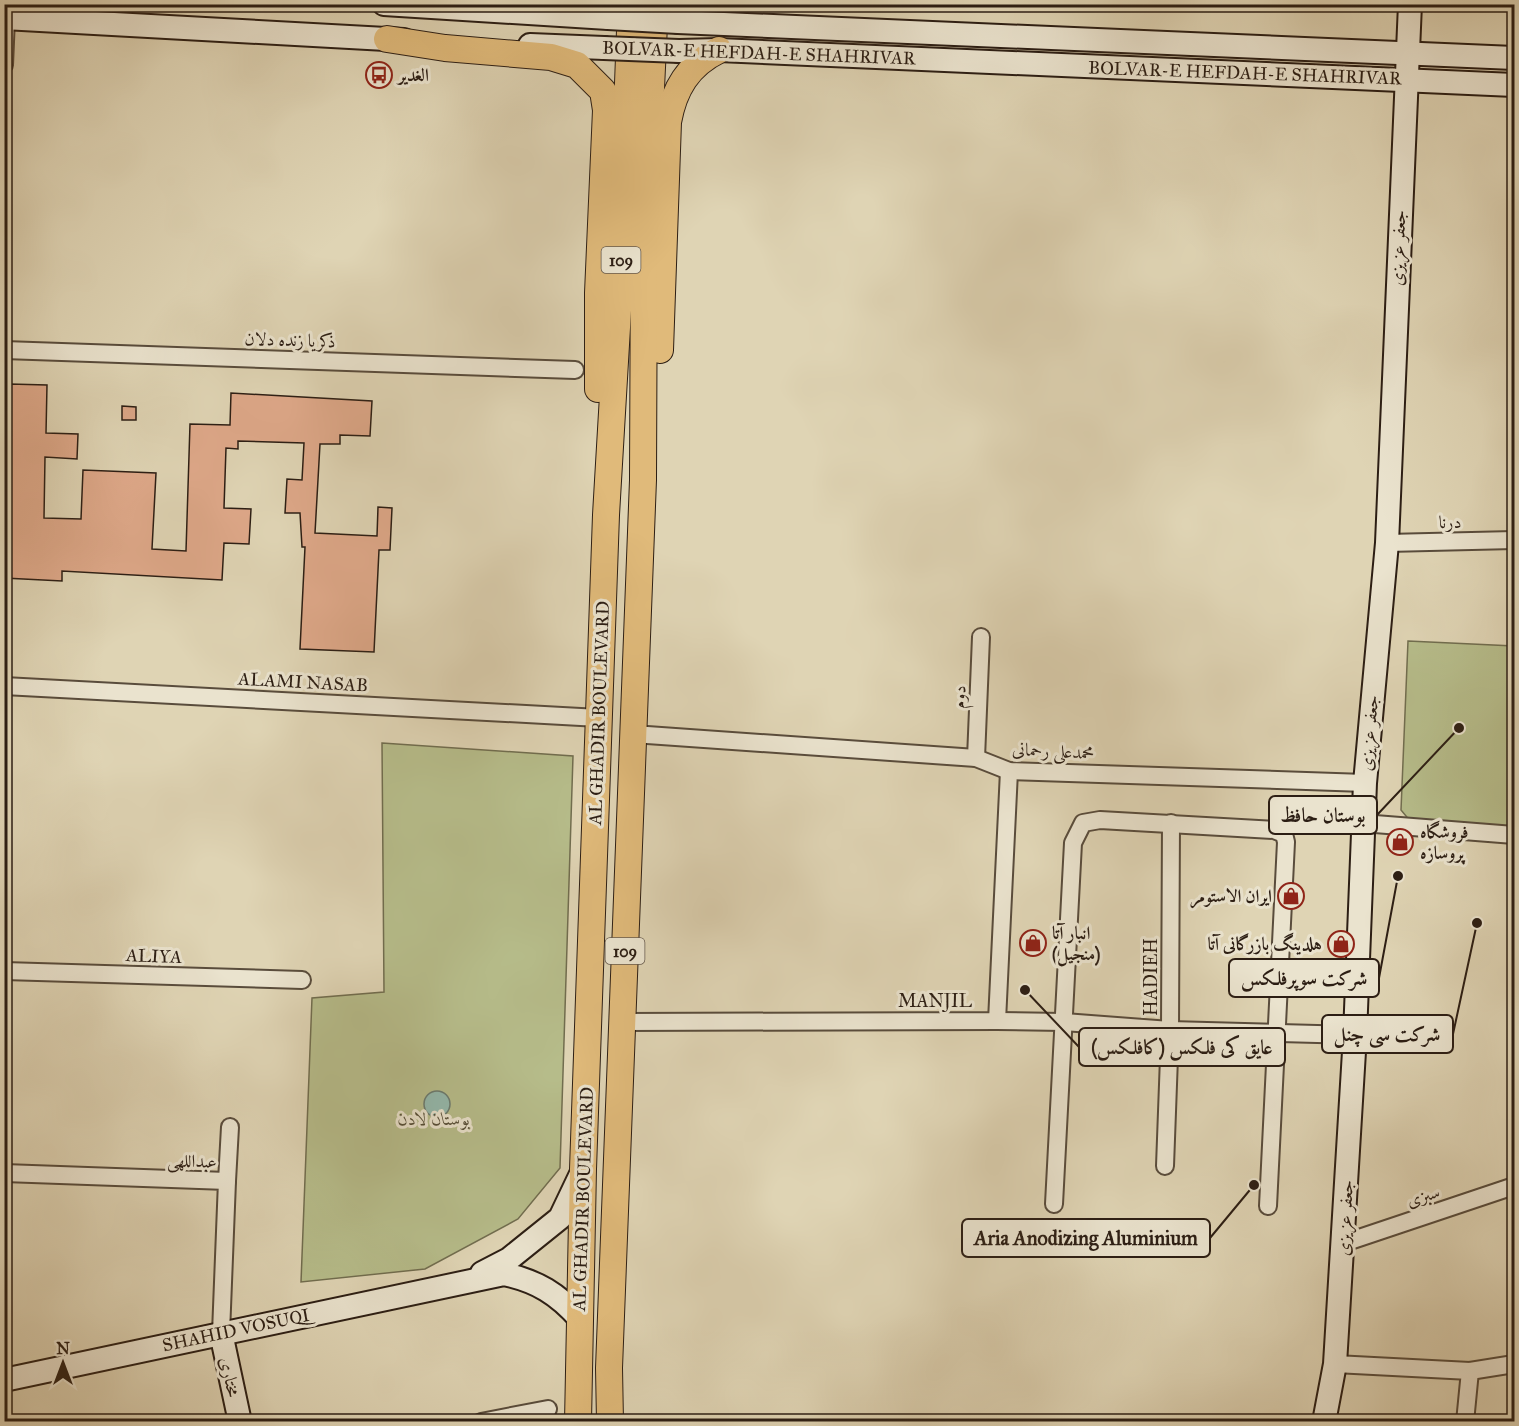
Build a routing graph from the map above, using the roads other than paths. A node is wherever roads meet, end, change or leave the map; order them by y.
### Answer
1 (384, 4) edge
2 (630, 4) edge
3 (655, 4) edge
4 (1410, 4) edge
5 (5, 18) edge
6 (387, 39) junction
7 (719, 50) junction
8 (1407, 52) junction
9 (1515, 58) edge
10 (4, 65) edge
11 (1405, 80) junction
12 (1515, 85) edge
13 (4, 350) edge
14 (575, 370) dead end
15 (643, 480) junction
16 (606, 515) junction
17 (1515, 540) edge
18 (1387, 543) junction
19 (981, 637) dead end
20 (4, 686) edge
21 (599, 718) junction
22 (633, 734) junction
23 (976, 758) junction
24 (1009, 771) junction
25 (1365, 783) junction
26 (1171, 823) junction
27 (1362, 823) junction
28 (1515, 834) edge
29 (4, 971) edge
30 (302, 980) dead end
31 (997, 1021) junction
32 (622, 1022) junction
33 (1064, 1022) junction
34 (1170, 1030) junction
35 (1278, 1031) junction
36 (1355, 1035) junction
37 (230, 1127) dead end
38 (1165, 1166) dead end
39 (583, 1169) junction
40 (4, 1173) edge
41 (227, 1181) junction
42 (1515, 1186) edge
43 (1054, 1204) dead end
44 (1268, 1206) dead end
45 (1344, 1243) junction
46 (468, 1280) junction
47 (580, 1319) junction
48 (221, 1333) junction
49 (1335, 1364) junction
50 (1515, 1364) edge
51 (1470, 1371) junction
52 (4, 1380) edge
53 (548, 1409) dead end
54 (240, 1422) edge
55 (481, 1422) edge
56 (578, 1422) edge
57 (610, 1422) edge
58 (1324, 1422) edge
59 (1465, 1422) edge

1 - 8 main road, BOLVAR-E HEFDAH-E SHAHRIVAR, bridge
2 - 16 main road, AL GHADIR BOULEVARD / 109
3 - 15 main road, AL GHADIR BOULEVARD / 109
4 - 8 main road, جعفر عزیزی
5 - 6 main road, BOLVAR-E HEFDAH-E SHAHRIVAR
5 - 10 street
6 - 7 main road, BOLVAR-E HEFDAH-E SHAHRIVAR, bridge
6 - 16 main road
7 - 11 main road, BOLVAR-E HEFDAH-E SHAHRIVAR
7 - 15 main road
8 - 9 main road, BOLVAR-E HEFDAH-E SHAHRIVAR
8 - 11 main road, جعفر عزیزی
11 - 12 main road, BOLVAR-E HEFDAH-E SHAHRIVAR
11 - 18 main road, جعفر عزیزی
13 - 14 street, ذکریا زنده دلان
15 - 22 main road, AL GHADIR BOULEVARD / 109
16 - 21 main road, AL GHADIR BOULEVARD / 109
17 - 18 street, درنا
18 - 25 main road, جعفر عزیزی
19 - 23 street, دوم
20 - 21 street, ALAMI NASAB
21 - 39 main road, AL GHADIR BOULEVARD / 109
22 - 23 street, محمدعلی رحمانی
22 - 32 main road, AL GHADIR BOULEVARD / 109
23 - 24 street, محمدعلی رحمانی
24 - 25 street, محمدعلی رحمانی
24 - 31 street, MANJIL
25 - 27 main road, جعفر عزیزی
26 - 33 street
26 - 34 street, HADIEH
26 - 35 street
27 - 28 street
27 - 36 main road, جعفر عزیزی
29 - 30 street, ALIYA
31 - 32 street, MANJIL
31 - 33 street
32 - 57 main road, AL GHADIR BOULEVARD / 109
33 - 34 street
33 - 43 street
34 - 35 street
34 - 38 street, HADIEH
35 - 36 street
35 - 44 street
36 - 45 main road, جعفر عزیزی
37 - 41 street
39 - 46 main road
39 - 47 main road, AL GHADIR BOULEVARD / 109
40 - 41 street, عبداللهی
41 - 48 street, عبداللهی
42 - 45 street, سبزی
45 - 49 main road, جعفر عزیزی
46 - 47 main road
46 - 48 main road, SHAHID VOSUQI
47 - 56 main road, AL GHADIR BOULEVARD / 109
48 - 52 main road, SHAHID VOSUQI
48 - 54 main road, مختاری
49 - 51 street
49 - 58 main road, جعفر عزیزی
50 - 51 street
51 - 59 street
53 - 55 street

